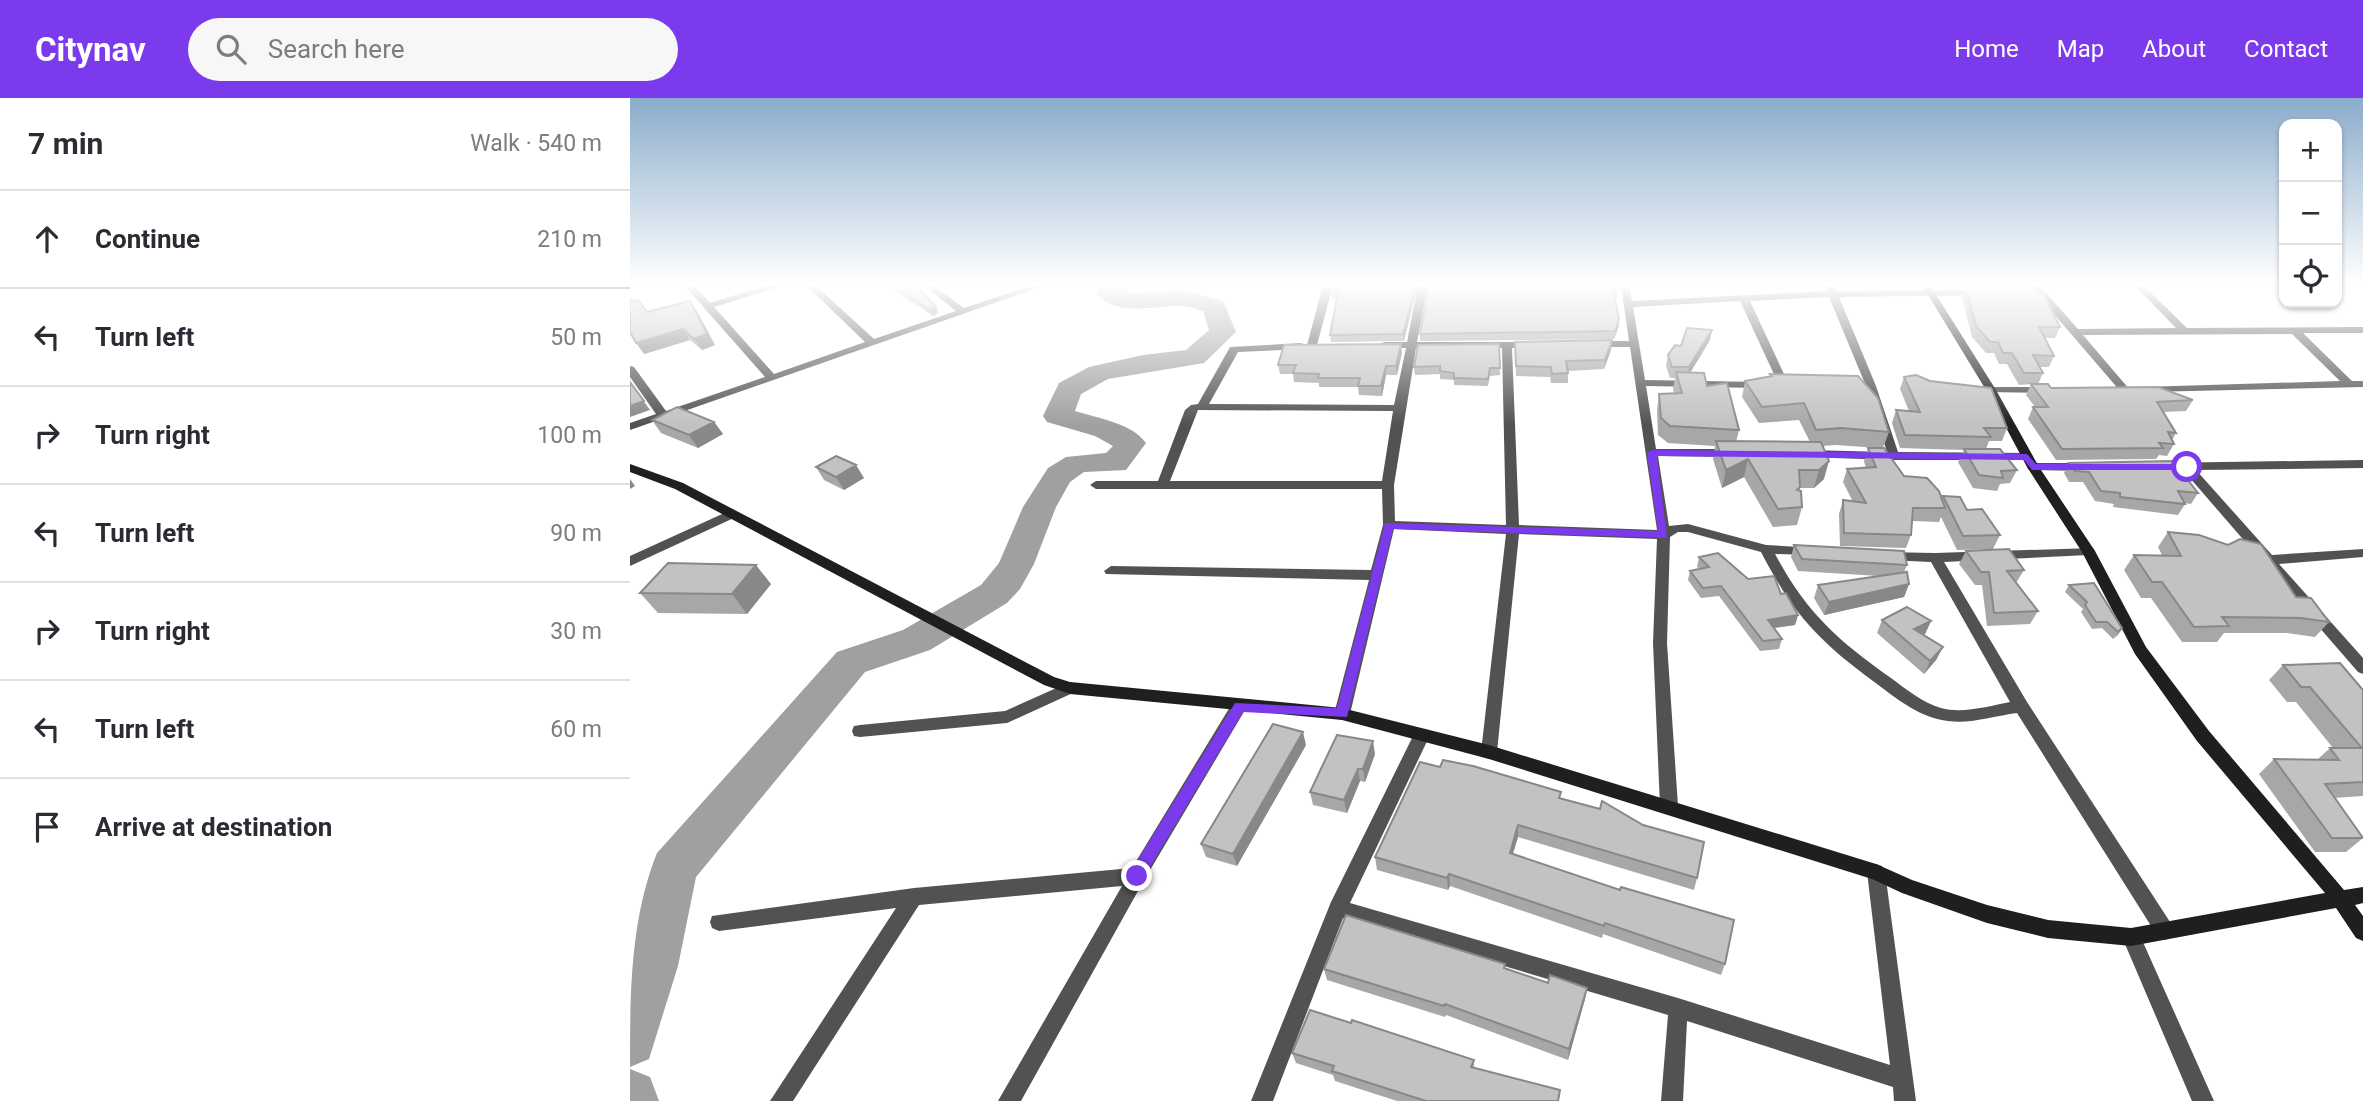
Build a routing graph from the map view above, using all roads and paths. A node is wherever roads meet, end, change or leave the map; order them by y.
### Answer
1 (731, 332) edge
2 (860, 332) edge
3 (902, 332) edge
4 (1315, 332) edge
5 (1412, 332) edge
6 (1633, 332) edge
7 (1759, 332) edge
8 (1849, 332) edge
9 (1955, 332) edge
10 (2075, 332) joint
11 (2085, 332) edge
12 (2296, 332) edge
13 (871, 342) junction
14 (1545, 344) edge
15 (1584, 344) edge
16 (1635, 344) junction
17 (1311, 345) junction
18 (1325, 345) edge
19 (1367, 345) edge
20 (1409, 345) junction
21 (1507, 345) junction
22 (630, 369) edge
23 (770, 376) junction
24 (1642, 383) junction
25 (2348, 383) junction
26 (2363, 384) edge
27 (1784, 385) junction
28 (1796, 385) edge
29 (1858, 386) edge
30 (1871, 386) junction
31 (1991, 390) junction
32 (2058, 390) edge
33 (2111, 390) edge
34 (2125, 390) junction
35 (1203, 405) junction
36 (1399, 408) junction
37 (662, 414) junction
38 (630, 427) edge
39 (1652, 453) junction
40 (1746, 454) edge
41 (1800, 454) edge
42 (1894, 456) junction
43 (2030, 462) junction
44 (2363, 464) edge
45 (2097, 467) edge
46 (2148, 467) edge
47 (2187, 467) junction
48 (630, 468) edge
49 (1163, 484) junction
50 (1096, 485) dead end
51 (1388, 485) junction
52 (731, 514) junction
53 (1389, 525) junction
54 (1513, 528) junction
55 (1664, 535) junction
56 (1766, 549) junction
57 (2088, 551) junction
58 (1831, 552) edge
59 (2363, 553) edge
60 (1870, 554) edge
61 (1935, 558) junction
62 (2267, 560) junction
63 (630, 561) edge
64 (1111, 571) dead end
65 (1374, 575) junction
66 (2363, 668) edge
67 (1070, 688) junction
68 (1239, 706) junction
69 (2021, 706) junction
70 (1342, 714) junction
71 (860, 731) dead end
72 (1422, 735) junction
73 (1489, 752) junction
74 (1669, 806) junction
75 (1877, 872) junction
76 (1137, 876) junction
77 (2363, 895) edge
78 (2339, 897) junction
79 (914, 898) junction
80 (1338, 908) junction
81 (719, 922) dead end
82 (2165, 931) junction
83 (2363, 932) edge
84 (2131, 936) junction
85 (1678, 1008) junction
86 (1903, 1080) junction
87 (781, 1101) edge
88 (1009, 1101) edge
89 (1262, 1101) edge
90 (1672, 1101) edge
91 (1905, 1101) edge
92 (2203, 1101) edge

1 - 23 street
2 - 13 street
3 - 13 street
4 - 17 street
5 - 20 street
6 - 16 street
7 - 27 street
8 - 30 street
9 - 31 street
10 - 11 street
10 - 34 street
12 - 25 street
13 - 23 street
14 - 21 street
15 - 16 street
16 - 24 street
17 - 18 street
17 - 35 street
19 - 20 street
20 - 21 street
20 - 36 street
21 - 54 street
22 - 37 street
23 - 37 street
24 - 27 street
24 - 39 street
25 - 26 street
25 - 34 street
27 - 28 street
29 - 30 street
30 - 42 street
31 - 32 street
31 - 43 street
33 - 34 street
35 - 36 street
35 - 49 street
36 - 51 street
37 - 38 street
39 - 40 street
39 - 55 street
41 - 42 street
42 - 43 street
43 - 45 street
43 - 57 street
44 - 47 street
46 - 47 street
47 - 62 street
48 - 52 street
49 - 50 street
49 - 51 street
51 - 53 street
52 - 63 street
52 - 67 street
53 - 54 street
53 - 65 street
54 - 55 street
54 - 73 street
55 - 56 street
55 - 74 street
56 - 58 street
56 - 69 street
57 - 61 street
57 - 78 street
59 - 62 street
60 - 61 street
61 - 69 street
62 - 66 street
64 - 65 street
65 - 70 street
67 - 68 street
67 - 71 street
68 - 70 street
68 - 76 street
69 - 82 street
70 - 72 street
72 - 73 street
72 - 80 street
73 - 74 street
74 - 75 street
75 - 84 street
75 - 86 street
76 - 79 street
76 - 88 street
77 - 78 street
78 - 82 street
78 - 83 street
79 - 81 street
79 - 87 street
80 - 85 street
80 - 89 street
82 - 84 street
84 - 92 street
85 - 86 street
85 - 90 street
86 - 91 street

